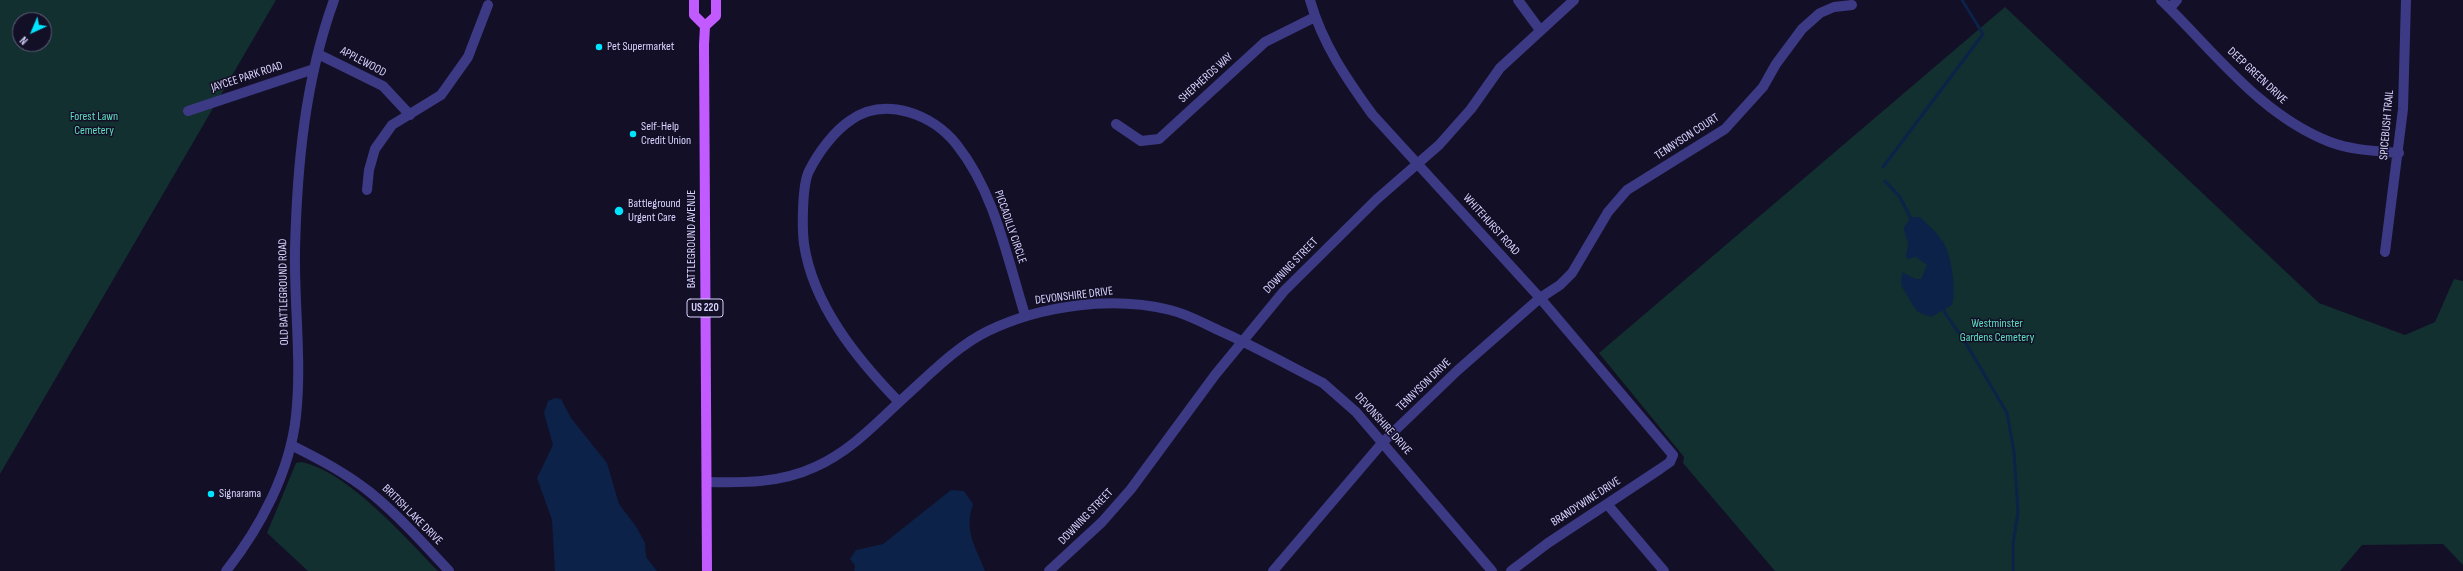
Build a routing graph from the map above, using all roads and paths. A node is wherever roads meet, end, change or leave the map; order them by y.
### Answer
1 (334, 0) edge
2 (694, 0) edge
3 (716, 0) edge
4 (1310, 0) edge
5 (1518, 0) edge
6 (1574, 0) edge
7 (2162, 0) edge
8 (2178, 0) edge
9 (2406, 0) edge
10 (488, 5) dead end
11 (1852, 5) dead end
12 (2170, 8) junction
13 (1315, 17) junction
14 (704, 26) junction
15 (1540, 30) junction
16 (318, 54) junction
17 (314, 70) junction
18 (188, 111) dead end
19 (410, 115) junction
20 (1116, 124) dead end
21 (2399, 153) junction
22 (1418, 164) junction
23 (367, 190) dead end
24 (2385, 252) dead end
25 (1540, 298) junction
26 (1025, 315) junction
27 (1241, 340) junction
28 (899, 402) junction
29 (1383, 442) junction
30 (291, 445) junction
31 (1673, 454) joint
32 (707, 482) junction
33 (1607, 504) junction
34 (226, 571) edge
35 (449, 571) edge
36 (707, 571) edge
37 (1049, 571) edge
38 (1273, 571) edge
39 (1492, 571) edge
40 (1511, 571) edge
41 (1664, 571) edge

1 - 16 street, OLD BATTLEGROUND ROAD
2 - 14 main road
3 - 14 main road
4 - 13 street, WHITEHURST ROAD
5 - 15 street
6 - 15 street, DOWNING STREET
7 - 12 street, DEEP GREEN DRIVE
8 - 12 street
9 - 21 street, SPICEBUSH TRAIL
10 - 19 street
11 - 25 street, TENNYSON COURT
12 - 21 street, DEEP GREEN DRIVE
13 - 20 street, SHEPHERDS WAY
13 - 22 street, WHITEHURST ROAD
14 - 32 main road, BATTLEGROUND AVENUE / US 220
15 - 22 street, DOWNING STREET
16 - 17 street, OLD BATTLEGROUND ROAD
16 - 19 street, APPLEWOOD
17 - 18 street, JAYCEE PARK ROAD
17 - 30 street, OLD BATTLEGROUND ROAD
19 - 23 street
21 - 24 street, SPICEBUSH TRAIL
22 - 25 street, WHITEHURST ROAD
22 - 27 street, DOWNING STREET
25 - 29 street, TENNYSON DRIVE
25 - 31 street, WHITEHURST ROAD
26 - 27 street, DEVONSHIRE DRIVE
26 - 28 street, DEVONSHIRE DRIVE
26 - 28 street, PICCADILLY CIRCLE
27 - 29 street, DEVONSHIRE DRIVE
27 - 37 street, DOWNING STREET
28 - 32 street, DEVONSHIRE DRIVE
29 - 38 street, TENNYSON DRIVE
29 - 39 street, DEVONSHIRE DRIVE
30 - 34 street, OLD BATTLEGROUND ROAD
30 - 35 street, BRITISH LAKE DRIVE
31 - 33 street, BRANDYWINE DRIVE
32 - 36 main road, BATTLEGROUND AVENUE / US 220
33 - 40 street, BRANDYWINE DRIVE
33 - 41 street

